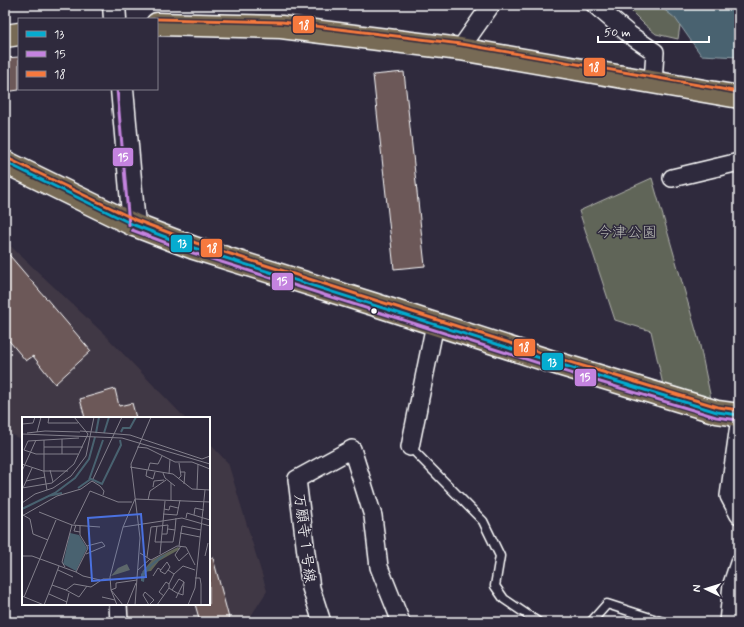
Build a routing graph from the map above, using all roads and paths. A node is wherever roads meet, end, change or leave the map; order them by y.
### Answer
1 (114, 5) edge
2 (491, 5) edge
3 (596, 5) edge
4 (115, 18) edge
5 (158, 24) edge
6 (18, 34) edge
7 (5, 36) edge
8 (460, 49) junction
9 (653, 82) junction
10 (122, 90) edge
11 (739, 97) edge
12 (5, 162) edge
13 (739, 162) edge
14 (672, 178) dead end
15 (134, 225) junction
16 (435, 324) junction
17 (739, 415) edge
18 (739, 425) edge
19 (410, 447) joint
20 (739, 515) edge
21 (739, 563) edge
22 (118, 605) edge
23 (732, 621) edge
24 (119, 622) edge
25 (322, 622) edge
26 (401, 622) edge
27 (538, 622) edge
28 (591, 622) edge
29 (664, 622) edge

1 - 4 street
2 - 8 street
3 - 9 street
5 - 8 main road
6 - 7 main road
8 - 9 main road
9 - 11 main road
10 - 15 street
12 - 15 main road
13 - 14 street
15 - 16 main road
16 - 17 main road
16 - 19 street
18 - 20 street
19 - 27 lane
21 - 23 street
22 - 24 street
25 - 26 street, 万願寺１号線
28 - 29 lane

